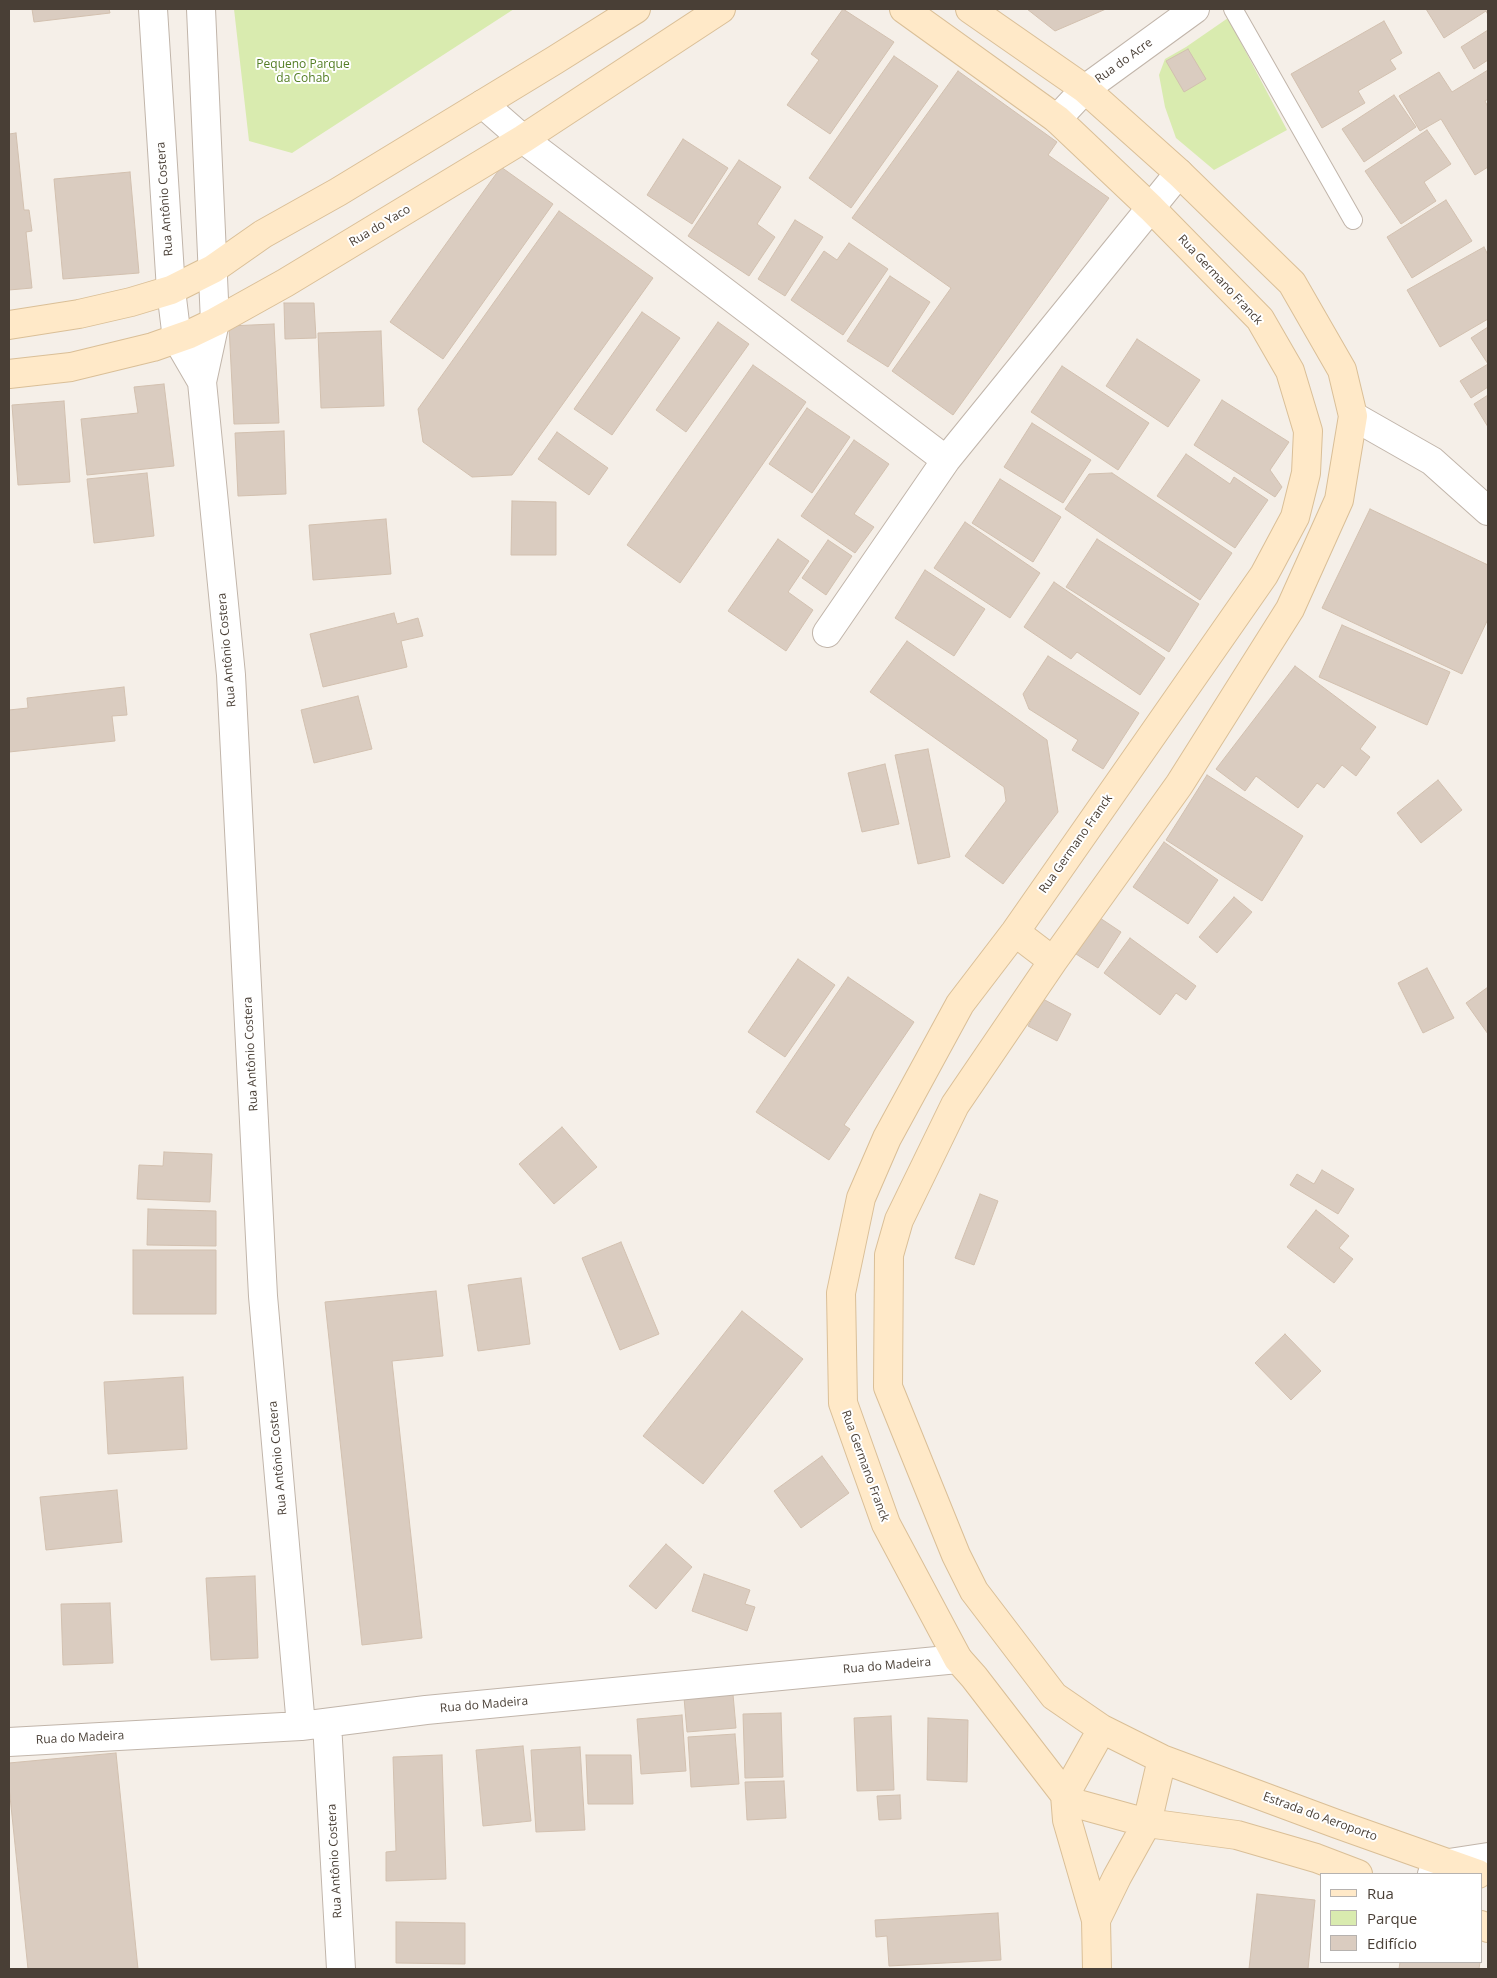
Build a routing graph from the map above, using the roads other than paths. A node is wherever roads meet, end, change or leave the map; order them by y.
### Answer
1 (153, 9) edge
2 (201, 9) edge
3 (636, 9) edge
4 (721, 9) edge
5 (904, 9) edge
6 (970, 9) edge
7 (1195, 9) edge
8 (1233, 9) edge
9 (1085, 89) junction
10 (482, 104) junction
11 (1056, 118) junction
12 (523, 139) junction
13 (1179, 173) junction
14 (1151, 208) junction
15 (1353, 220) dead end
16 (213, 269) junction
17 (171, 290) junction
18 (215, 322) junction
19 (9, 325) edge
20 (177, 339) junction
21 (9, 374) edge
22 (202, 382) junction
23 (1354, 416) junction
24 (946, 460) junction
25 (1488, 511) edge
26 (827, 634) dead end
27 (1015, 932) junction
28 (1053, 962) junction
29 (958, 1659) junction
30 (314, 1724) junction
31 (1102, 1729) junction
32 (9, 1742) edge
33 (1162, 1759) junction
34 (1065, 1795) junction
35 (1147, 1824) junction
36 (1488, 1857) edge
37 (1441, 1869) edge
38 (1355, 1873) edge
39 (1467, 1873) edge
40 (1096, 1920) junction
41 (341, 1969) edge
42 (1097, 1969) edge

1 - 17 street, Rua Antônio Costera
2 - 16 street, Rua Antônio Costera
3 - 10 main road
4 - 12 main road, Rua do Yaco
5 - 11 main road, Rua Germano Franck
6 - 9 main road
7 - 9 street, Rua do Acre
8 - 15 lane
9 - 11 street, Rua do Acre
9 - 13 main road
10 - 12 street
10 - 16 main road
11 - 14 main road, Rua Germano Franck
12 - 18 main road, Rua do Yaco
12 - 24 street
13 - 14 street
13 - 23 main road
14 - 24 street
14 - 27 main road, Rua Germano Franck
16 - 17 main road
16 - 18 street, Rua Antônio Costera
17 - 19 main road
17 - 20 street, Rua Antônio Costera
18 - 20 main road, Rua do Yaco
18 - 22 street, Rua Antônio Costera
20 - 21 main road, Rua do Yaco
20 - 22 street, Rua Antônio Costera
22 - 30 street, Rua Antônio Costera
23 - 25 street
23 - 28 main road
24 - 26 street
27 - 28 main road
27 - 29 main road, Rua Germano Franck
28 - 31 main road
29 - 30 street, Rua do Madeira
29 - 34 main road, Rua Germano Franck
30 - 32 street, Rua do Madeira
30 - 41 street, Rua Antônio Costera
31 - 33 main road
31 - 34 main road
33 - 35 main road
33 - 37 main road, Estrada do Aeroporto
34 - 35 main road
34 - 40 main road
35 - 38 main road
35 - 40 main road
36 - 37 street
37 - 39 main road, Estrada do Aeroporto
40 - 42 main road

